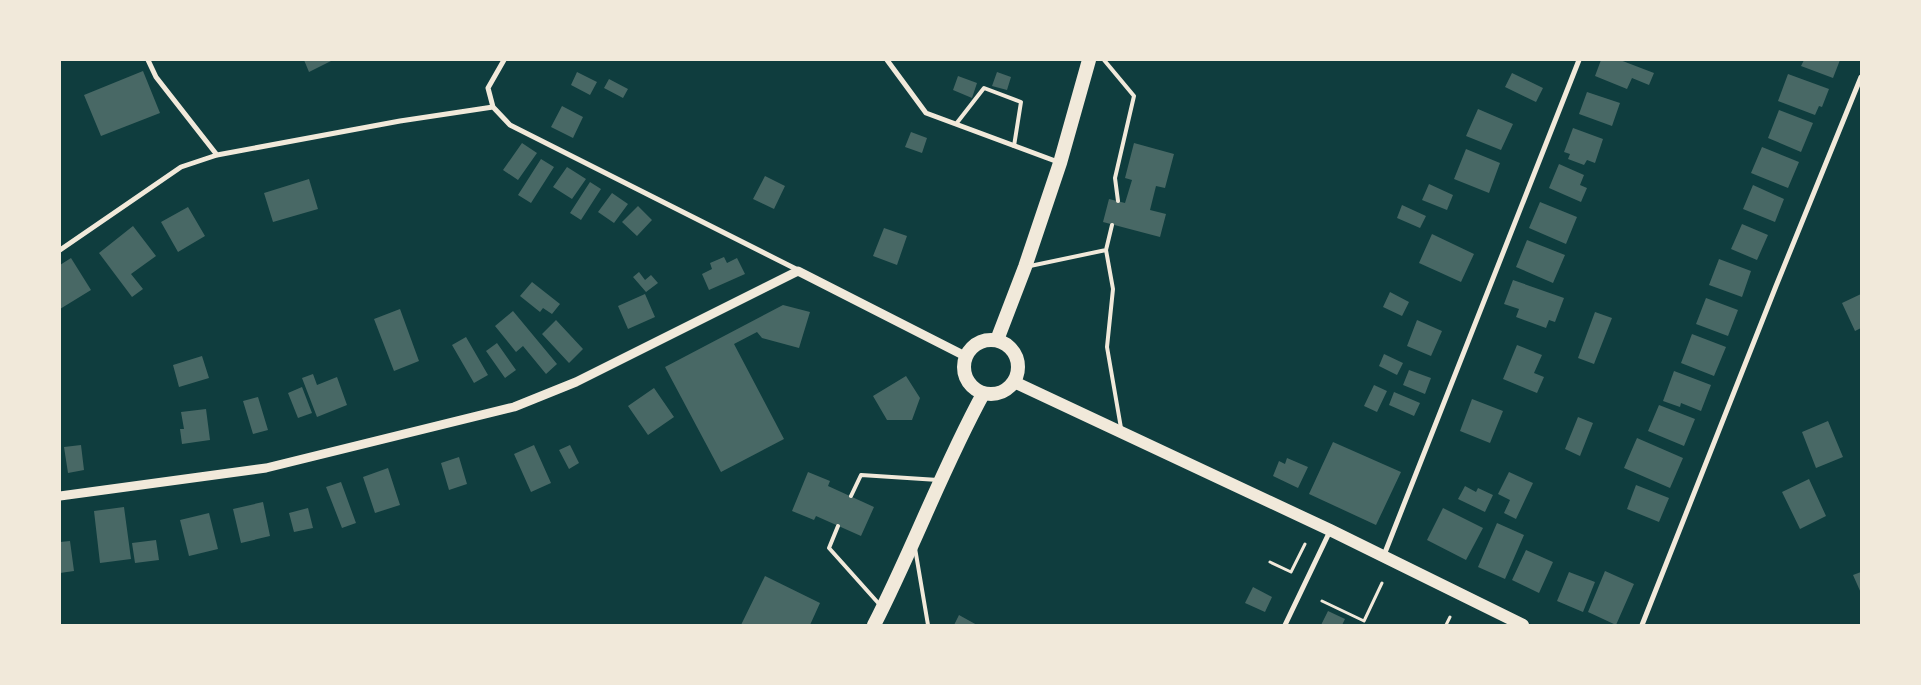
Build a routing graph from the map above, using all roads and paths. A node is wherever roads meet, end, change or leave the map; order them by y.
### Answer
1 (148, 60) edge
2 (504, 60) edge
3 (887, 60) edge
4 (1089, 60) edge
5 (1104, 60) edge
6 (1580, 60) edge
7 (1861, 77) edge
8 (493, 107) junction
9 (956, 124) junction
10 (1014, 146) junction
11 (217, 155) junction
12 (1060, 162) junction
13 (1118, 201) dead end
14 (1112, 225) dead end
15 (60, 250) edge
16 (1106, 250) junction
17 (1025, 267) junction
18 (798, 271) junction
19 (997, 340) junction
20 (965, 356) junction
21 (1014, 382) junction
22 (983, 394) junction
23 (1122, 433) junction
24 (941, 480) junction
25 (60, 496) edge
26 (851, 496) dead end
27 (838, 526) dead end
28 (1330, 530) junction
29 (914, 542) junction
30 (1305, 544) dead end
31 (1384, 557) junction
32 (1270, 562) dead end
33 (1382, 583) dead end
34 (1322, 601) dead end
35 (883, 608) junction
36 (1450, 617) dead end
37 (874, 625) edge
38 (928, 625) edge
39 (1285, 625) edge
40 (1446, 625) edge
41 (1523, 625) edge
42 (1642, 625) edge

1 - 11 street
2 - 8 street
3 - 9 street
4 - 12 highway
5 - 13 lane
6 - 31 street
7 - 42 street
8 - 11 street
8 - 18 street
9 - 10 street
9 - 10 lane
10 - 12 street
11 - 15 street
12 - 17 highway
14 - 16 lane
16 - 17 lane
16 - 23 lane
17 - 19 highway
18 - 20 street
18 - 25 street
19 - 20 highway
19 - 21 highway
20 - 22 highway
21 - 22 highway
21 - 23 main road
22 - 24 highway
23 - 28 main road
24 - 26 lane
24 - 29 highway
27 - 35 lane
28 - 31 main road
28 - 39 street
29 - 35 highway
29 - 38 lane
30 - 32 path
31 - 41 main road
33 - 34 path
35 - 37 highway
36 - 40 path

